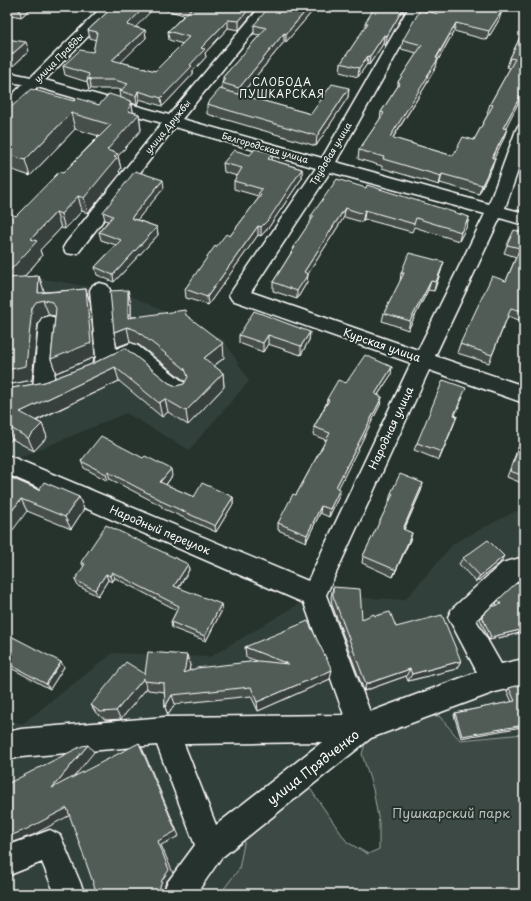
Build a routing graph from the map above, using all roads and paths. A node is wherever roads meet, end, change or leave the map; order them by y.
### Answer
1 (110, 7) edge
2 (267, 7) edge
3 (416, 7) edge
4 (7, 77) edge
5 (35, 82) junction
6 (7, 109) edge
7 (172, 121) junction
8 (524, 130) edge
9 (326, 165) junction
10 (495, 211) junction
11 (524, 219) edge
12 (72, 248) dead end
13 (100, 290) dead end
14 (239, 296) joint
15 (49, 323) dead end
16 (423, 360) junction
17 (107, 361) junction
18 (88, 371) edge
19 (65, 379) edge
20 (179, 390) edge
21 (524, 395) edge
22 (7, 464) edge
23 (524, 568) edge
24 (314, 595) junction
25 (524, 672) edge
26 (495, 679) junction
27 (362, 728) junction
28 (166, 731) junction
29 (7, 746) edge
30 (211, 848) junction
31 (7, 860) edge
32 (70, 894) edge
33 (178, 894) edge

1 - 5 street, улица Правды
2 - 7 street, улица Дружбы
3 - 9 street, Трудовая улица
4 - 5 street, Белгородская улица
5 - 6 street, улица Правды
5 - 7 street, Белгородская улица
7 - 9 street, Белгородская улица
7 - 12 street, улица Дружбы
8 - 10 street, Народная улица
9 - 10 street, Белгородская улица
9 - 14 street, Трудовая улица
10 - 11 street, Белгородская улица
10 - 16 street, Народная улица
13 - 17 street
14 - 16 street, Курская улица
15 - 19 street
16 - 21 street, Курская улица
16 - 24 street, Народная улица
17 - 18 street
17 - 20 street
22 - 24 street, Народный переулок
23 - 26 street
24 - 27 street
25 - 26 street, улица Прядченко
26 - 27 street, улица Прядченко
27 - 28 street
27 - 30 street, улица Прядченко
28 - 29 street
28 - 30 street
30 - 33 street, улица Прядченко
31 - 32 street

